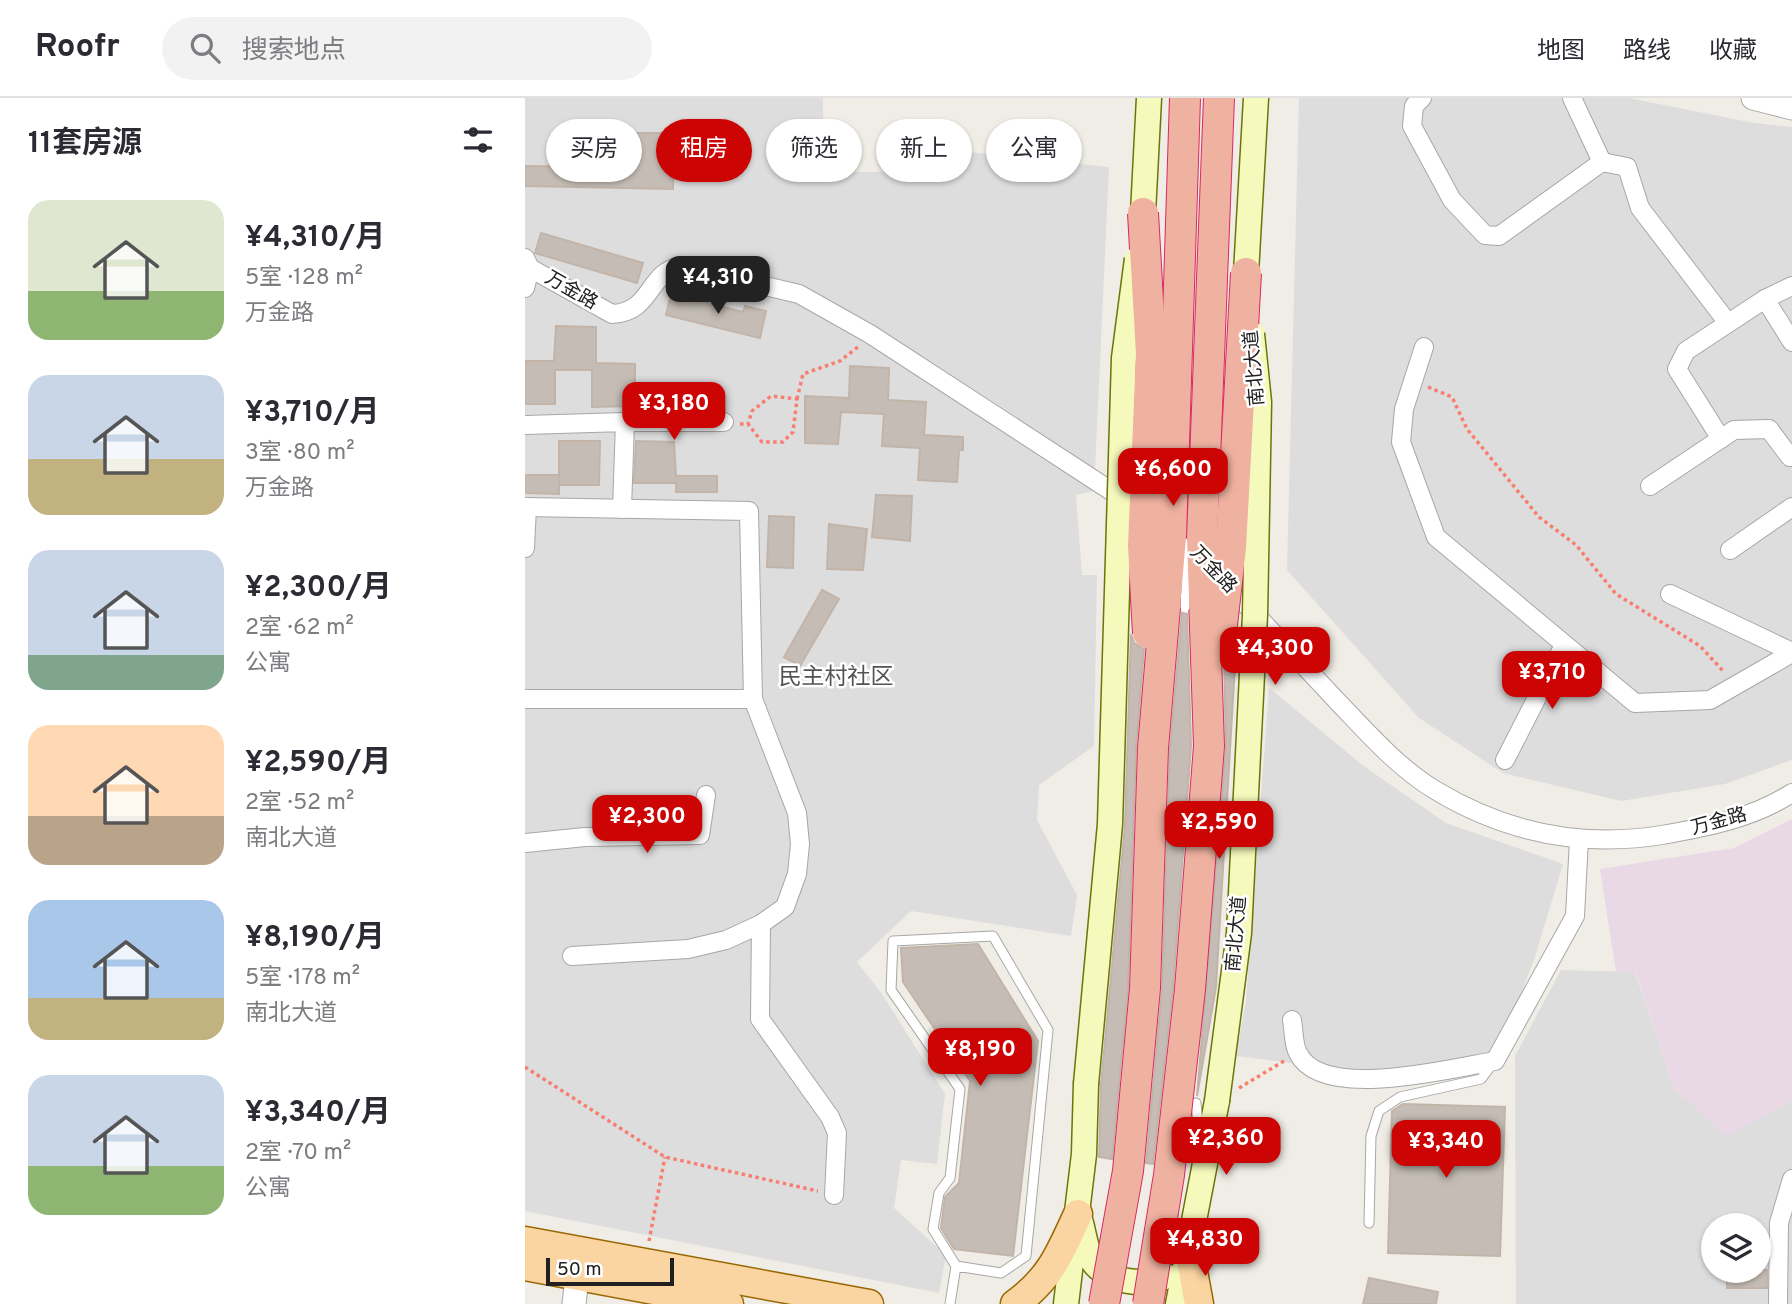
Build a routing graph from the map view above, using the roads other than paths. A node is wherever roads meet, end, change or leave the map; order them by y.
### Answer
1 (1149, 98) edge
2 (1185, 98) edge
3 (1208, 98) edge
4 (1219, 98) edge
5 (1422, 98) edge
6 (1572, 98) edge
7 (1753, 98) edge
8 (1257, 101) edge
9 (1792, 108) edge
10 (1207, 125) dead end
11 (1602, 162) junction
12 (1143, 213) junction
13 (527, 263) edge
14 (1246, 273) junction
15 (1792, 286) edge
16 (525, 288) edge
17 (1765, 299) junction
18 (1728, 323) junction
19 (1792, 342) edge
20 (1424, 347) dead end
21 (625, 422) junction
22 (724, 422) dead end
23 (525, 425) edge
24 (1721, 439) junction
25 (1790, 457) dead end
26 (1650, 486) dead end
27 (526, 507) edge
28 (1792, 507) edge
29 (622, 509) junction
30 (1184, 537) junction
31 (525, 548) edge
32 (1730, 550) dead end
33 (1670, 594) dead end
34 (1181, 607) dead end
35 (1564, 645) junction
36 (1792, 652) edge
37 (525, 699) edge
38 (753, 699) junction
39 (1209, 746) junction
40 (1153, 748) junction
41 (1505, 760) dead end
42 (1792, 793) edge
43 (706, 795) dead end
44 (1579, 839) junction
45 (525, 843) edge
46 (761, 924) junction
47 (572, 956) dead end
48 (1292, 1020) dead end
49 (1495, 1061) junction
50 (1792, 1178) edge
51 (834, 1195) road end
52 (1078, 1214) junction
53 (1369, 1223) dead end
54 (525, 1241) edge
55 (1188, 1244) junction
56 (578, 1264) junction
57 (525, 1266) edge
58 (956, 1266) junction
59 (574, 1304) edge
60 (729, 1304) edge
61 (869, 1304) edge
62 (950, 1304) edge
63 (1015, 1304) edge
64 (1066, 1304) edge
65 (1104, 1304) edge
66 (1148, 1304) edge
67 (1178, 1304) edge
68 (1199, 1304) edge
69 (1778, 1304) edge

1 - 12 main road
2 - 40 highway, bridge
3 - 10 lane
4 - 39 highway, bridge
5 - 11 street
6 - 11 street
7 - 9 street
8 - 14 main road, 南北大道
11 - 18 street
12 - 40 highway, bridge
12 - 52 main road, bridge
13 - 16 street
13 - 30 street, 万金路
14 - 39 highway, bridge
14 - 55 main road, 南北大道, bridge
15 - 17 street
17 - 18 street
17 - 19 street
18 - 24 street
20 - 35 street
21 - 22 street
21 - 23 street
21 - 29 street
24 - 25 street
24 - 26 street
27 - 29 street
27 - 31 street
28 - 32 street
29 - 38 street
30 - 34 lane, bridge
30 - 44 street, 万金路
33 - 36 street
35 - 36 street
35 - 41 street
37 - 38 street
38 - 46 street
39 - 66 highway, bridge
40 - 65 highway, bridge
42 - 44 street, 万金路
43 - 45 street
44 - 49 street
46 - 47 street
46 - 51 street
48 - 49 street
49 - 53 lane
50 - 69 street
52 - 55 main road
52 - 63 main road
52 - 64 main road
54 - 56 main road
55 - 67 main road, 南北大道
55 - 68 main road
56 - 57 main road
56 - 59 street
56 - 60 main road
56 - 61 main road
58 - 58 lane
58 - 62 lane

